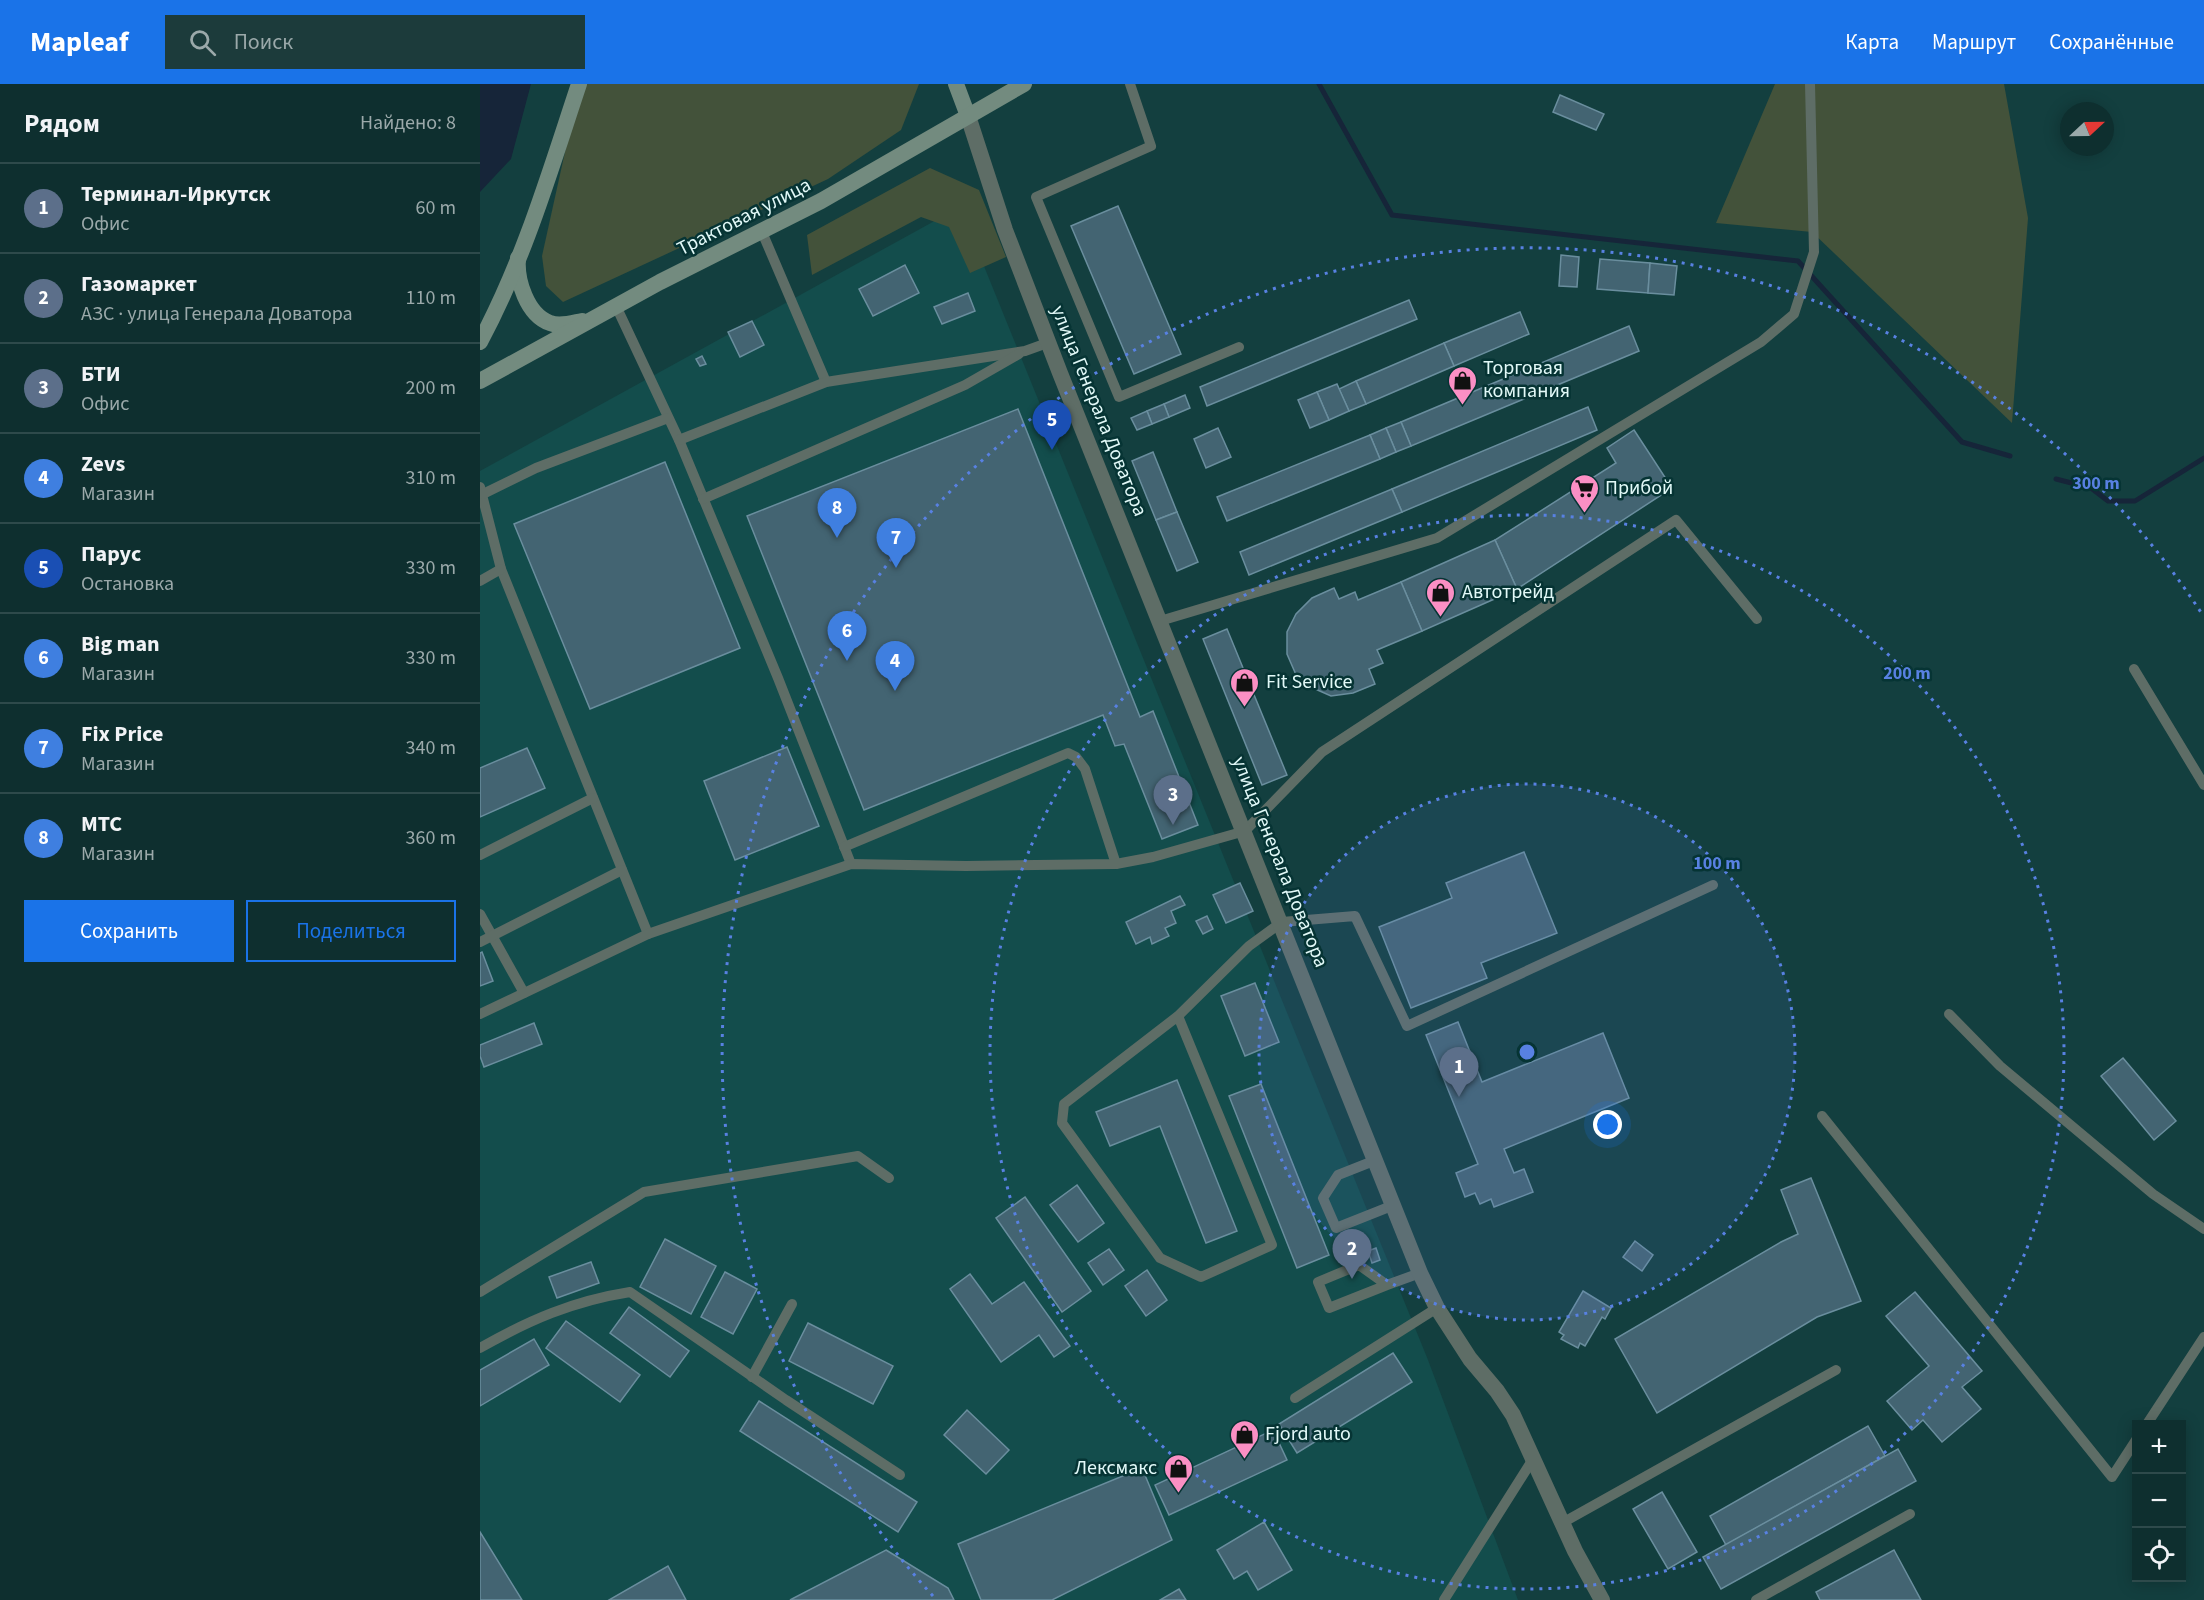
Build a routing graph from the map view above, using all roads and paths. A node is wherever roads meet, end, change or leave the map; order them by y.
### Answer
1 (579, 84) edge
2 (956, 84) edge
3 (1024, 84) edge
4 (1130, 84) edge
5 (1810, 84) edge
6 (968, 116) junction
7 (762, 232) junction
8 (518, 258) junction
9 (616, 306) junction
10 (595, 319) junction
11 (480, 342) edge
12 (1050, 342) junction
13 (1239, 348) dead end
14 (1025, 351) junction
15 (480, 381) edge
16 (826, 382) junction
17 (668, 418) junction
18 (679, 440) junction
19 (481, 491) edge
20 (704, 499) junction
21 (501, 569) junction
22 (480, 581) edge
23 (1757, 620) dead end
24 (1161, 621) junction
25 (2134, 669) dead end
26 (2204, 785) edge
27 (593, 798) junction
28 (1245, 831) junction
29 (844, 847) junction
30 (480, 855) edge
31 (851, 864) junction
32 (1116, 864) junction
33 (622, 870) junction
34 (1713, 885) dead end
35 (480, 914) edge
36 (1282, 922) junction
37 (648, 934) junction
38 (492, 936) junction
39 (480, 942) edge
40 (524, 993) junction
41 (480, 1014) edge
42 (1949, 1014) dead end
43 (1178, 1016) junction
44 (1822, 1116) dead end
45 (1377, 1160) junction
46 (889, 1178) dead end
47 (1394, 1204) junction
48 (2204, 1229) edge
49 (1420, 1272) junction
50 (1387, 1285) junction
51 (480, 1292) edge
52 (792, 1304) dead end
53 (1437, 1308) junction
54 (2204, 1337) edge
55 (480, 1348) edge
56 (1836, 1371) dead end
57 (753, 1377) junction
58 (1295, 1398) dead end
59 (2149, 1420) edge
60 (2132, 1446) edge
61 (1533, 1459) junction
62 (900, 1475) dead end
63 (1910, 1514) dead end
64 (1562, 1523) junction
65 (1444, 1600) edge
66 (1602, 1600) edge
67 (1756, 1600) edge

1 - 8 main road
2 - 6 main road
3 - 6 main road, Трактовая улица
4 - 13 lane
5 - 24 lane
6 - 7 main road, Трактовая улица
6 - 12 street, улица Генерала Доватора
7 - 9 main road, Трактовая улица
7 - 16 lane
8 - 10 main road
8 - 11 main road
9 - 10 main road, Трактовая улица
9 - 17 lane
10 - 15 main road, Трактовая улица
12 - 14 lane
12 - 24 street, улица Генерала Доватора
14 - 16 lane
14 - 20 lane
16 - 18 lane
17 - 18 lane
17 - 19 lane
18 - 20 lane
19 - 21 lane
20 - 29 lane
21 - 22 lane
21 - 27 lane
23 - 28 lane
24 - 28 street, улица Генерала Доватора
25 - 26 lane
27 - 30 lane
27 - 33 lane
28 - 32 lane
28 - 36 street, улица Генерала Доватора
29 - 31 lane
29 - 32 lane
31 - 32 lane
31 - 37 lane
33 - 37 lane
33 - 38 lane
34 - 36 lane
35 - 38 lane
36 - 43 lane
36 - 45 street, улица Генерала Доватора
37 - 40 lane
38 - 39 lane
38 - 40 lane
40 - 41 lane
42 - 48 lane
43 - 43 lane
44 - 60 lane
45 - 47 street, улица Генерала Доватора
45 - 47 lane
46 - 51 lane
47 - 49 street, улица Генерала Доватора
49 - 50 lane
49 - 53 street, улица Генерала Доватора
50 - 50 lane
52 - 57 lane
53 - 58 lane
53 - 61 street, улица Генерала Доватора
54 - 59 lane
55 - 57 lane
56 - 64 lane
57 - 62 lane
61 - 64 street, улица Генерала Доватора
61 - 65 lane
63 - 67 lane
64 - 66 street, улица Генерала Доватора

